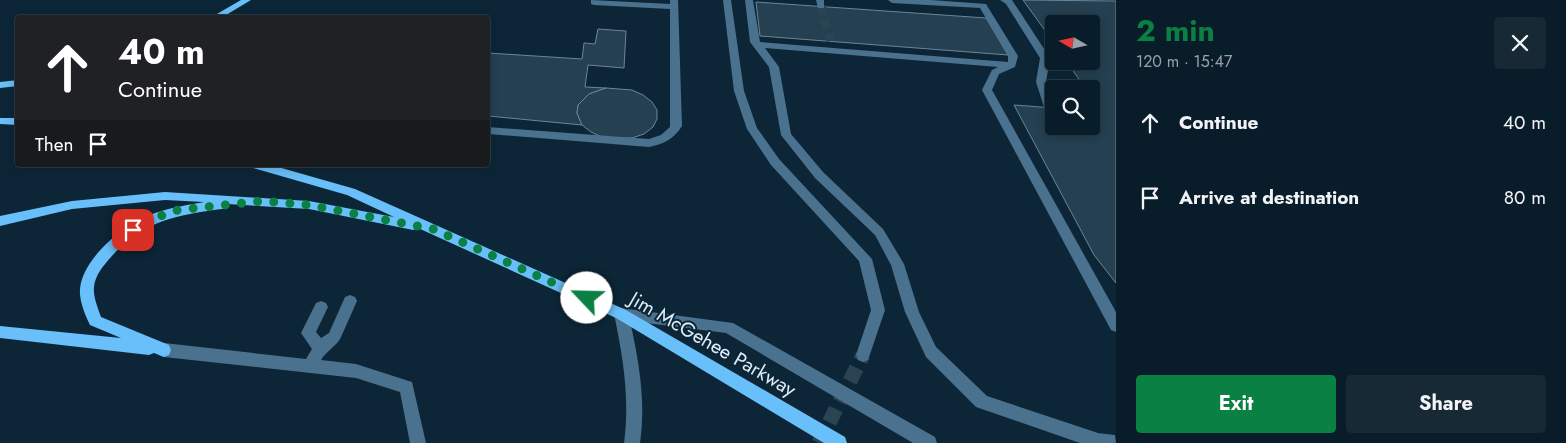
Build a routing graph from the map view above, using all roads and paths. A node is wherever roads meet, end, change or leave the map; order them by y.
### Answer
1 (247, 0) edge
2 (727, 0) edge
3 (749, 0) edge
4 (892, 0) edge
5 (1004, 0) edge
6 (594, 1) edge
7 (639, 2) edge
8 (675, 4) edge
9 (238, 5) junction
10 (220, 15) edge
11 (228, 15) edge
12 (758, 45) junction
13 (1012, 65) junction
14 (15, 83) edge
15 (0, 85) edge
16 (1045, 95) edge
17 (0, 121) edge
18 (15, 122) edge
19 (490, 131) edge
20 (264, 167) edge
21 (262, 201) junction
22 (0, 221) edge
23 (433, 229) junction
24 (350, 301) dead end
25 (321, 307) dead end
26 (621, 314) junction
27 (1116, 326) edge
28 (0, 332) edge
29 (320, 348) junction
30 (164, 350) junction
31 (863, 355) tunnel mouth
32 (309, 367) junction
33 (418, 443) edge
34 (632, 443) edge
35 (840, 443) edge
36 (929, 443) edge
37 (1115, 443) edge

1 - 9 main road
2 - 31 street
3 - 12 street
4 - 13 street
5 - 16 street
6 - 7 street
7 - 8 street
8 - 19 street
9 - 10 main road
9 - 11 main road
12 - 13 street
12 - 37 street
13 - 27 street
14 - 15 main road
17 - 18 main road
20 - 23 main road, Jim McGehee Parkway
21 - 22 main road
21 - 23 main road
21 - 30 main road
23 - 26 main road, Jim McGehee Parkway
24 - 29 street
25 - 29 street
26 - 34 street
26 - 35 main road, Jim McGehee Parkway
26 - 36 street
28 - 30 main road
29 - 32 street
30 - 32 street
32 - 33 street

